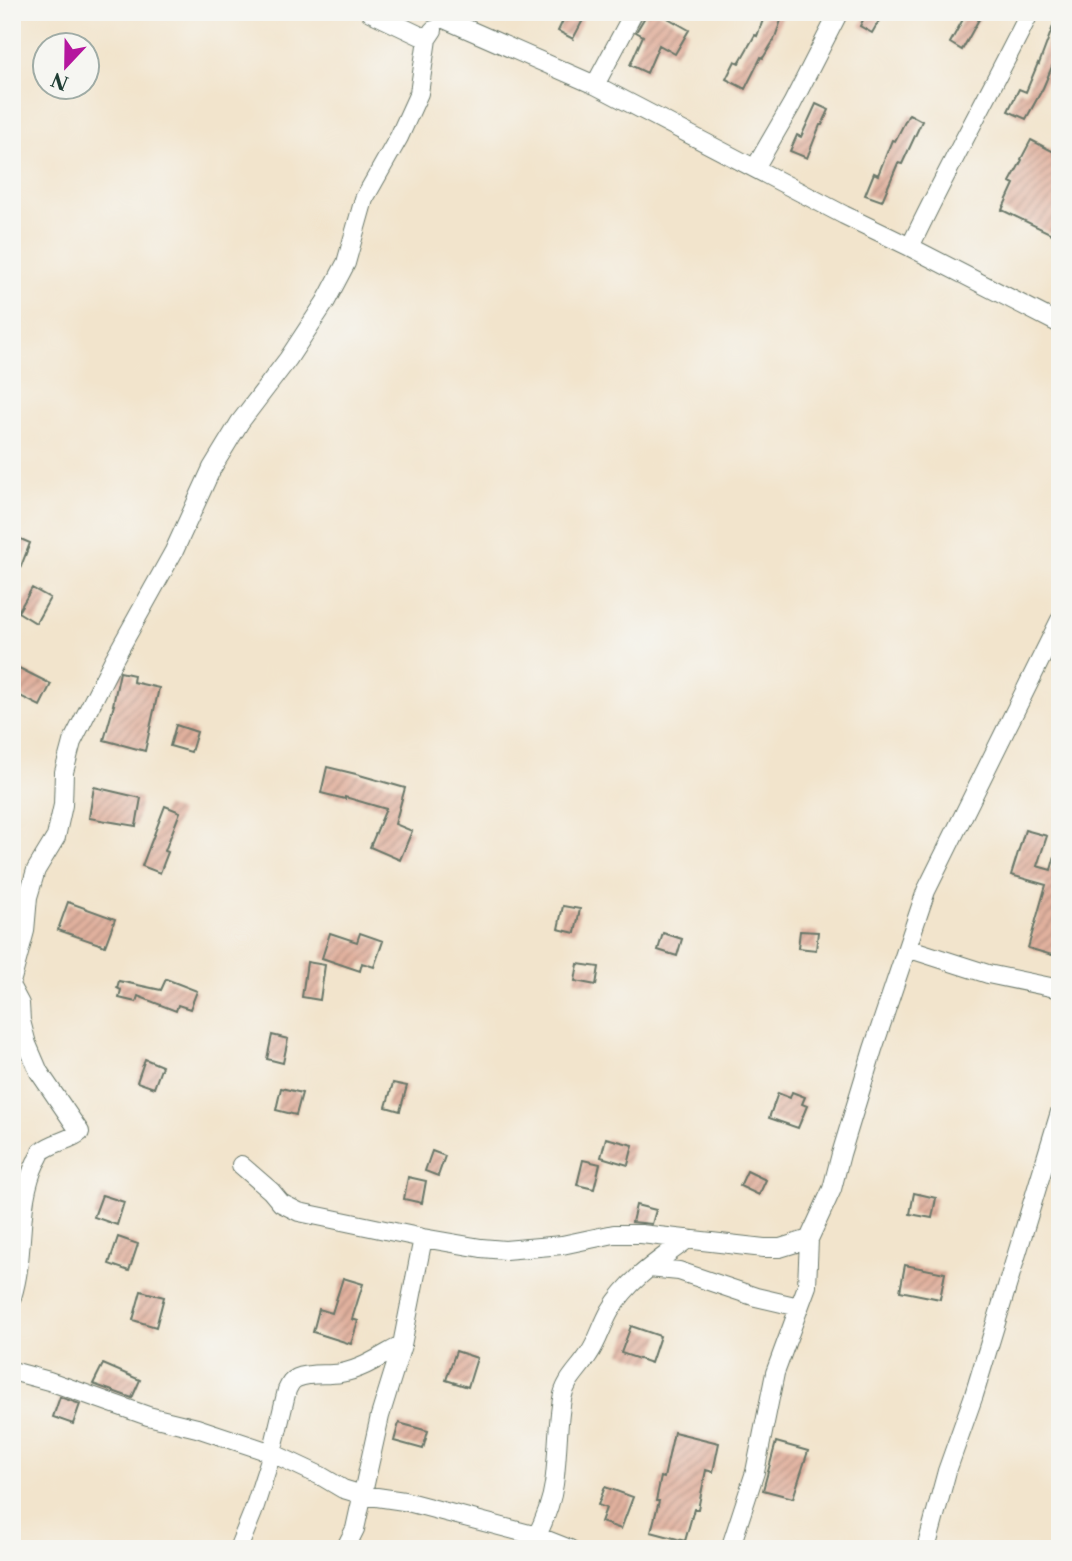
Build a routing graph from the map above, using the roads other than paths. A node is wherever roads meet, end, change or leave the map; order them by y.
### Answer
1 (370, 12) edge
2 (634, 12) edge
3 (839, 12) edge
4 (1030, 12) edge
5 (442, 14) edge
6 (426, 38) junction
7 (595, 85) junction
8 (755, 168) junction
9 (910, 247) junction
10 (1060, 324) edge
11 (1060, 620) edge
12 (907, 947) junction
13 (12, 979) edge
14 (12, 989) edge
15 (1060, 989) edge
16 (1060, 1112) edge
17 (241, 1165) dead end
18 (423, 1238) junction
19 (688, 1239) junction
20 (809, 1239) junction
21 (649, 1268) junction
22 (12, 1297) edge
23 (799, 1307) junction
24 (402, 1345) junction
25 (12, 1371) edge
26 (272, 1453) junction
27 (363, 1495) junction
28 (533, 1542) edge
29 (238, 1549) edge
30 (345, 1549) edge
31 (570, 1549) edge
32 (730, 1549) edge
33 (926, 1549) edge

1 - 6 street
2 - 7 street
3 - 8 street
4 - 9 street
5 - 6 street
5 - 7 street
6 - 13 street
7 - 8 street
8 - 9 street
9 - 10 street
11 - 12 street
12 - 15 street
12 - 20 street
14 - 22 street
16 - 33 street
17 - 18 street
18 - 19 street
18 - 24 street
19 - 20 street
19 - 21 street
20 - 23 street
21 - 23 street
21 - 28 street
23 - 32 street
24 - 26 street
24 - 27 street
25 - 26 street
26 - 27 street
26 - 29 street
27 - 28 street
27 - 30 street
28 - 31 street

